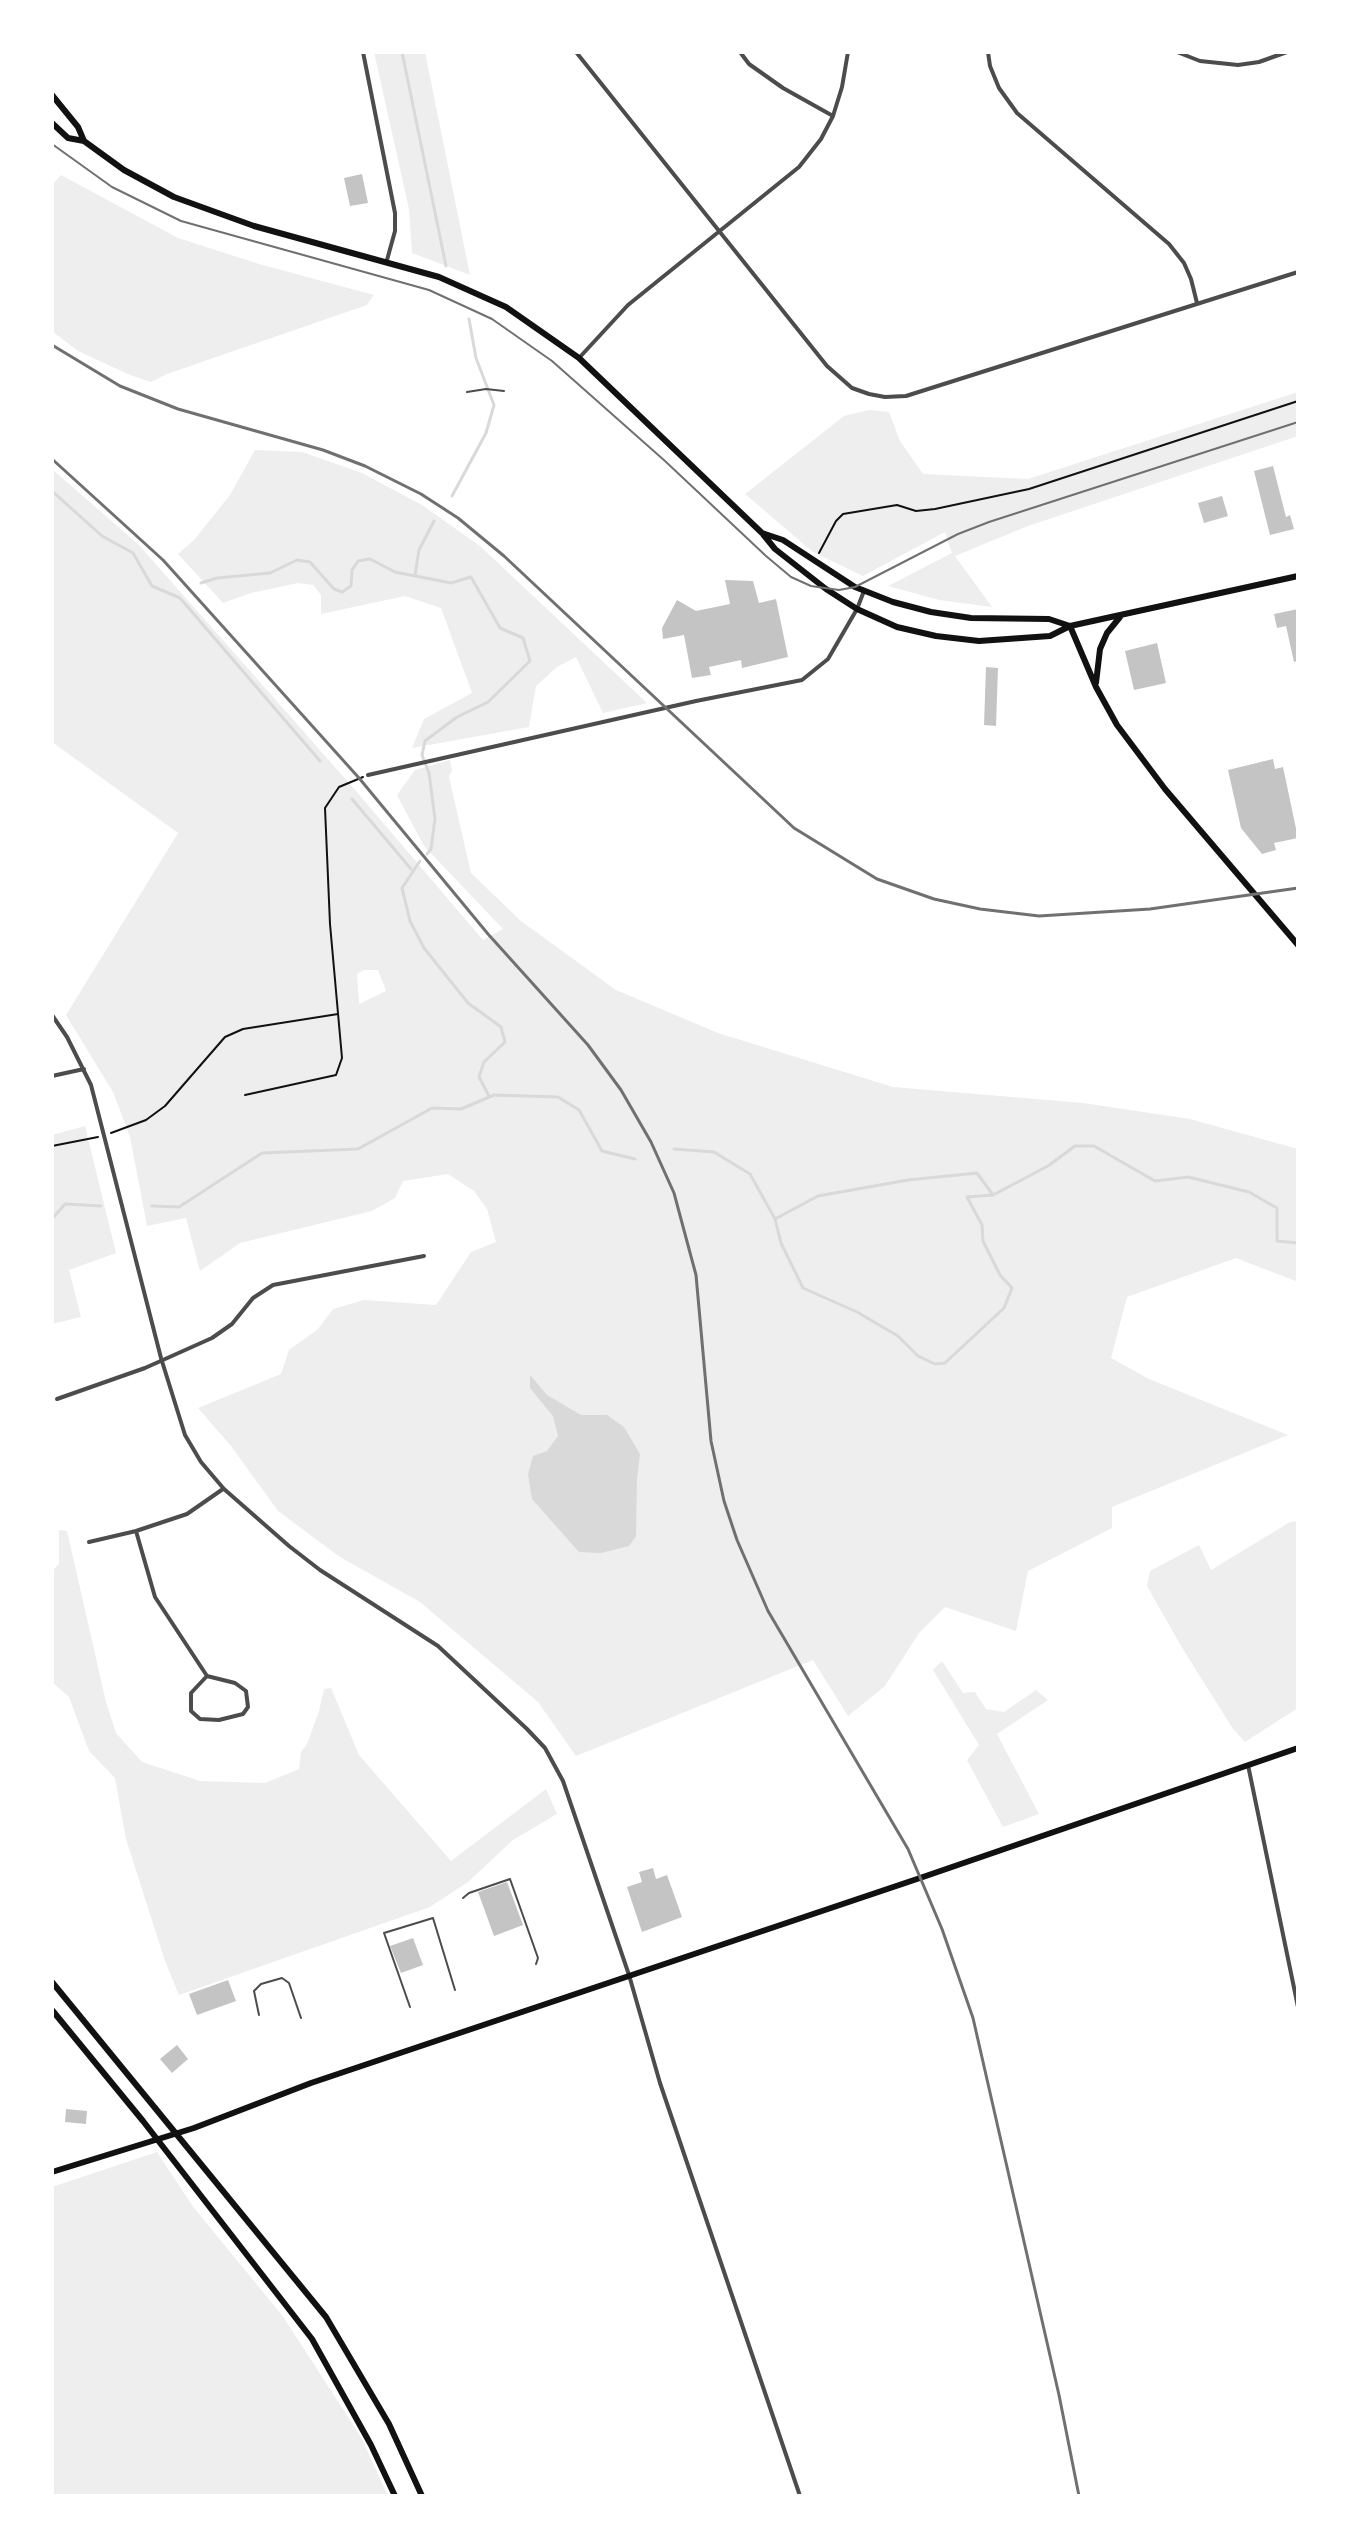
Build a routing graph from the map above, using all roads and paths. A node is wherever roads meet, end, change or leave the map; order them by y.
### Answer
1 (363, 52) edge
2 (576, 52) edge
3 (740, 52) edge
4 (848, 52) edge
5 (988, 52) edge
6 (1177, 52) edge
7 (1287, 52) edge
8 (52, 95) edge
9 (833, 116) junction
10 (52, 123) edge
11 (84, 141) junction
12 (720, 233) junction
13 (387, 260) junction
14 (1298, 272) edge
15 (1197, 303) junction
16 (579, 358) junction
17 (504, 391) dead end
18 (467, 392) dead end
19 (1298, 401) edge
20 (762, 533) junction
21 (819, 553) dead end
22 (1298, 576) edge
23 (864, 591) junction
24 (857, 609) junction
25 (1121, 615) junction
26 (1070, 626) junction
27 (1096, 687) junction
28 (368, 775) joint
29 (1298, 945) edge
30 (340, 1014) junction
31 (52, 1015) edge
32 (84, 1069) junction
33 (52, 1076) edge
34 (245, 1095) dead end
35 (111, 1133) dead end
36 (100, 1136) dead end
37 (52, 1146) edge
38 (424, 1256) dead end
39 (161, 1358) junction
40 (57, 1399) dead end
41 (224, 1489) junction
42 (136, 1531) junction
43 (89, 1542) dead end
44 (207, 1676) junction
45 (1298, 1748) edge
46 (1248, 1765) junction
47 (463, 1898) dead end
48 (536, 1964) dead end
49 (629, 1975) junction
50 (52, 1982) edge
51 (455, 1990) dead end
52 (410, 2007) dead end
53 (1298, 2007) edge
54 (52, 2010) edge
55 (259, 2015) dead end
56 (301, 2018) dead end
57 (175, 2133) junction
58 (156, 2139) junction
59 (52, 2172) edge
60 (395, 2496) edge
61 (422, 2496) edge
62 (800, 2496) edge

1 - 13 street
2 - 12 street
3 - 9 street
4 - 9 street
5 - 15 street
6 - 7 street
8 - 11 main road
9 - 12 street
10 - 11 main road
11 - 13 main road
12 - 15 street
12 - 16 street
13 - 16 main road
14 - 15 street
16 - 20 main road
17 - 18 lane
19 - 21 path
20 - 23 main road
20 - 24 main road
22 - 25 main road
23 - 24 street
23 - 26 main road
24 - 26 main road
24 - 28 street
25 - 26 main road
25 - 27 main road
26 - 27 main road
27 - 29 main road
28 - 30 path
30 - 34 path
30 - 35 path
31 - 32 street
32 - 33 street
32 - 39 street
36 - 37 path
38 - 39 street
39 - 40 street
39 - 41 street
41 - 42 street
41 - 49 street
42 - 43 street
42 - 44 street
44 - 44 street
45 - 46 main road
46 - 49 main road
46 - 53 street
47 - 48 lane
49 - 57 main road
49 - 62 street
50 - 57 main road
51 - 52 lane
54 - 58 main road
55 - 56 lane
57 - 58 main road
57 - 61 main road
58 - 59 main road
58 - 60 main road

